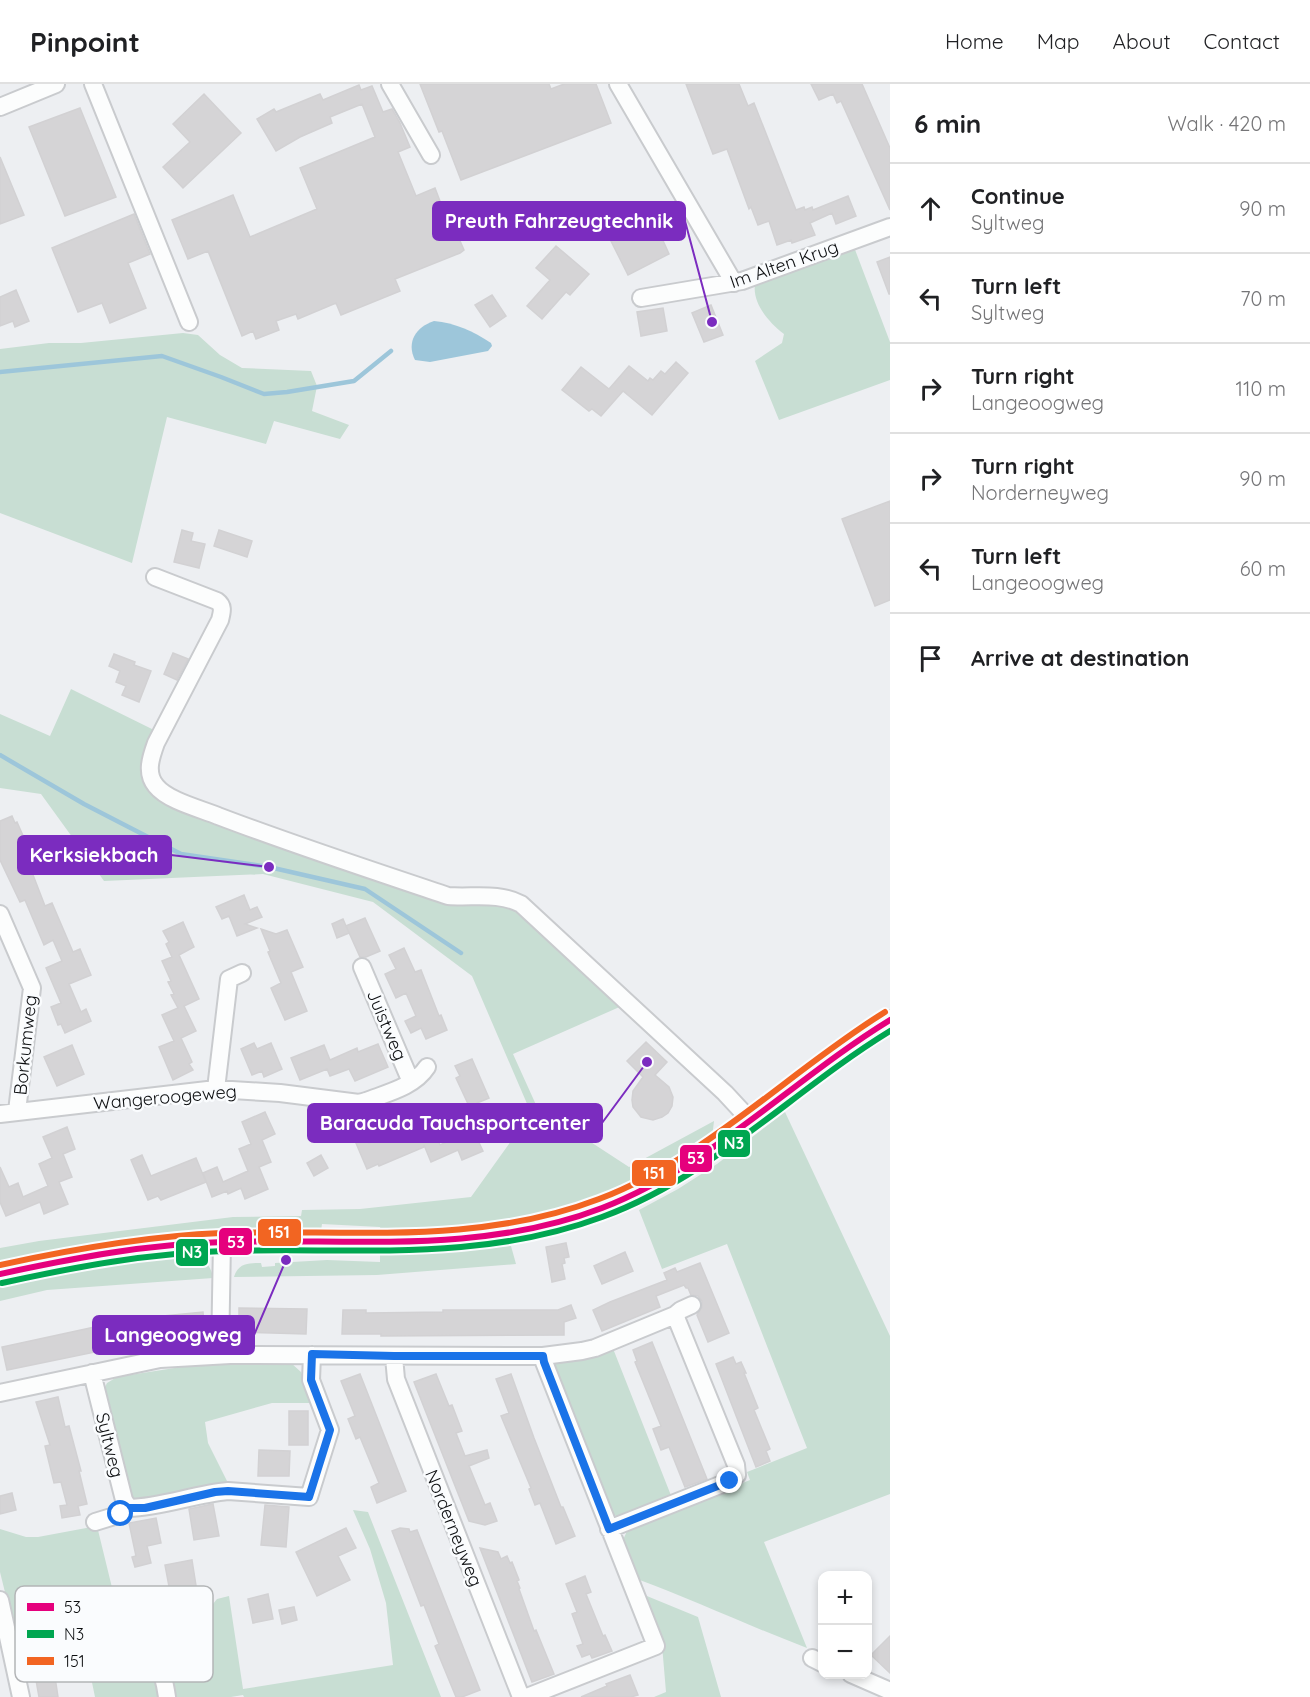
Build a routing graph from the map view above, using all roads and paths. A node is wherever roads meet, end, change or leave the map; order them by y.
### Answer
1 (56, 84) edge
2 (93, 84) edge
3 (390, 84) edge
4 (618, 84) edge
5 (0, 107) edge
6 (431, 155) dead end
7 (890, 227) edge
8 (734, 283) junction
9 (641, 298) dead end
10 (189, 322) dead end
11 (155, 577) dead end
12 (0, 914) edge
13 (362, 967) dead end
14 (242, 973) dead end
15 (890, 1020) edge
16 (427, 1067) dead end
17 (411, 1082) junction
18 (216, 1089) junction
19 (17, 1111) junction
20 (0, 1114) edge
21 (750, 1120) junction
22 (222, 1242) junction
23 (0, 1274) edge
24 (693, 1305) dead end
25 (675, 1315) junction
26 (312, 1354) junction
27 (220, 1355) junction
28 (394, 1356) junction
29 (543, 1356) junction
30 (92, 1372) junction
31 (0, 1393) edge
32 (129, 1508) junction
33 (95, 1522) dead end
34 (609, 1529) junction
35 (0, 1600) edge
36 (15, 1664) edge
37 (862, 1679) edge
38 (18, 1682) edge
39 (165, 1682) edge
40 (890, 1691) edge
41 (21, 1697) edge
42 (167, 1697) edge
43 (521, 1697) edge
44 (527, 1697) edge

1 - 5 street
2 - 10 street
3 - 6 street
4 - 8 street
7 - 8 street, Im Alten Krug
8 - 9 street, Im Alten Krug
11 - 21 street
12 - 19 street, Borkumweg
13 - 17 street, Juistweg
14 - 18 street
15 - 21 main road
16 - 17 street, Wangeroogeweg
17 - 18 street, Wangeroogeweg
18 - 19 street, Wangeroogeweg
19 - 20 street, Wangeroogeweg
21 - 22 main road
22 - 23 main road
22 - 27 street
24 - 25 street
25 - 29 street
25 - 34 street
26 - 27 street
26 - 28 street
26 - 32 street
27 - 30 street
28 - 29 street
28 - 43 street, Norderneyweg
29 - 34 street
30 - 31 street
30 - 32 street, Syltweg
32 - 33 street
34 - 44 street
35 - 36 street
37 - 40 street
38 - 41 street
39 - 42 street

